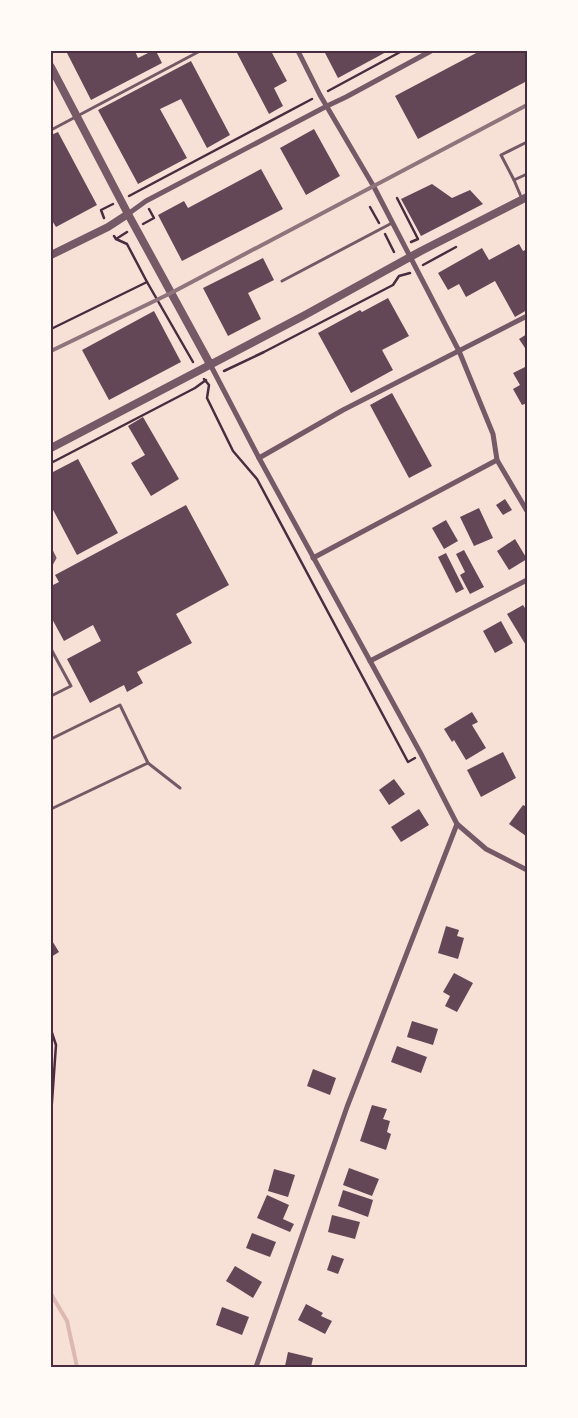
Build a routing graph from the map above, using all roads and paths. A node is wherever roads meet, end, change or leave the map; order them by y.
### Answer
1 (200, 51) edge
2 (298, 51) edge
3 (402, 51) edge
4 (430, 51) edge
5 (51, 67) edge
6 (333, 88) dead end
7 (306, 102) dead end
8 (327, 106) junction
9 (77, 116) junction
10 (51, 130) edge
11 (527, 142) edge
12 (527, 174) edge
13 (514, 180) junction
14 (397, 198) dead end
15 (524, 198) edge
16 (120, 200) junction
17 (128, 214) junction
18 (393, 223) junction
19 (108, 226) junction
20 (410, 243) dead end
21 (456, 247) dead end
22 (51, 255) edge
23 (411, 257) junction
24 (423, 266) dead end
25 (408, 274) dead end
26 (282, 281) dead end
27 (147, 282) junction
28 (527, 316) edge
29 (51, 329) edge
30 (459, 351) junction
31 (191, 360) dead end
32 (210, 364) junction
33 (216, 376) junction
34 (209, 385) dead end
35 (51, 448) edge
36 (259, 458) junction
37 (497, 460) junction
38 (51, 464) edge
39 (527, 511) edge
40 (51, 550) edge
41 (313, 558) junction
42 (51, 565) edge
43 (527, 580) edge
44 (51, 649) edge
45 (370, 661) junction
46 (51, 696) edge
47 (51, 739) edge
48 (421, 754) junction
49 (148, 762) junction
50 (180, 788) dead end
51 (51, 809) edge
52 (457, 824) junction
53 (527, 870) edge
54 (51, 1030) edge
55 (51, 1116) edge
56 (256, 1367) edge

1 - 9 lane
2 - 8 street
3 - 6 path
4 - 8 street
5 - 9 street
7 - 16 path
8 - 17 street
8 - 18 street
9 - 10 lane
9 - 16 street
11 - 13 lane
12 - 13 lane
13 - 15 lane
14 - 20 path
15 - 23 street
16 - 17 street
16 - 19 path
17 - 19 street
17 - 32 street
18 - 23 street
18 - 26 lane
19 - 22 street
19 - 27 path
21 - 24 path
23 - 30 street
23 - 32 street
25 - 33 path
27 - 29 path
27 - 31 path
28 - 30 street
30 - 36 street
30 - 37 street
32 - 33 street
32 - 35 street
33 - 36 street
33 - 38 path
34 - 48 path
36 - 41 street
37 - 39 street
37 - 41 street
40 - 42 lane
41 - 45 street
43 - 45 street
44 - 46 lane
45 - 48 street
47 - 49 lane
48 - 52 street
49 - 50 lane
49 - 51 lane
52 - 53 street
52 - 56 street
54 - 55 path

